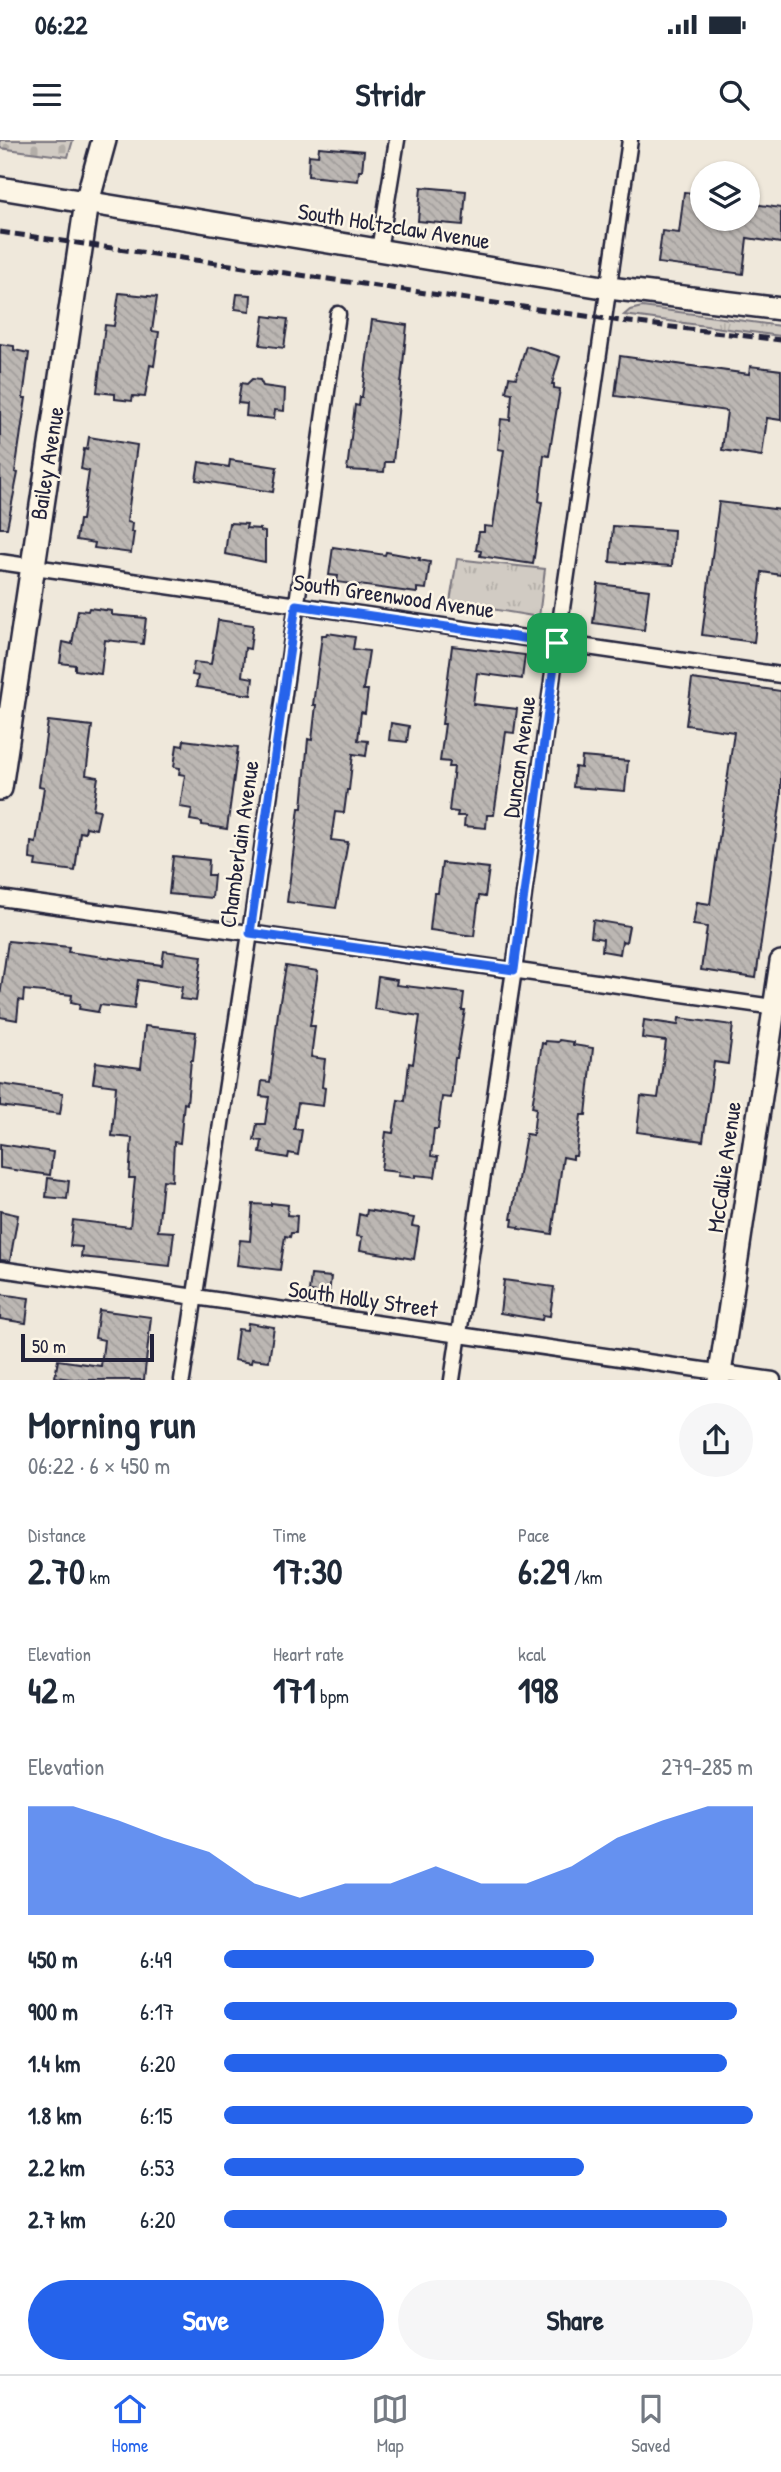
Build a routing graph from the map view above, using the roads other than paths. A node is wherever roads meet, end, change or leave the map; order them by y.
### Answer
1 (104, 140) edge
2 (397, 140) edge
3 (630, 140) edge
4 (0, 188) edge
5 (87, 202) junction
6 (379, 250) junction
7 (609, 288) junction
8 (781, 309) edge
9 (338, 314) dead end
10 (0, 562) edge
11 (31, 567) junction
12 (296, 605) junction
13 (557, 643) junction
14 (781, 675) edge
15 (0, 788) edge
16 (0, 898) edge
17 (250, 933) junction
18 (781, 962) edge
19 (514, 970) junction
20 (778, 1008) edge
21 (0, 1269) edge
22 (193, 1297) junction
23 (458, 1335) junction
24 (720, 1376) edge
25 (182, 1380) edge
26 (452, 1380) edge
27 (773, 1380) edge

1 - 5 main road, Bailey Avenue
2 - 6 street
3 - 7 street, Duncan Avenue
4 - 5 main road, South Holtzclaw Avenue
5 - 6 main road, South Holtzclaw Avenue
5 - 11 main road, Bailey Avenue
6 - 7 main road, South Holtzclaw Avenue
7 - 8 main road, South Holtzclaw Avenue
7 - 13 street, Duncan Avenue
9 - 12 street, Chamberlain Avenue
10 - 11 street, South Greenwood Avenue
11 - 12 street, South Greenwood Avenue
11 - 15 main road, Bailey Avenue
12 - 13 street, South Greenwood Avenue
12 - 17 street, Chamberlain Avenue
13 - 14 street, South Greenwood Avenue
13 - 19 street, Duncan Avenue
16 - 17 street
17 - 19 street
17 - 22 street, Chamberlain Avenue
18 - 20 main road, McCallie Avenue
19 - 20 street
19 - 23 street, Duncan Avenue
20 - 24 main road, McCallie Avenue
21 - 22 street, South Holly Street
22 - 23 street, South Holly Street
22 - 25 street, Chamberlain Avenue
23 - 24 street, South Holly Street
23 - 26 street, Duncan Avenue
24 - 27 street, South Holly Street

